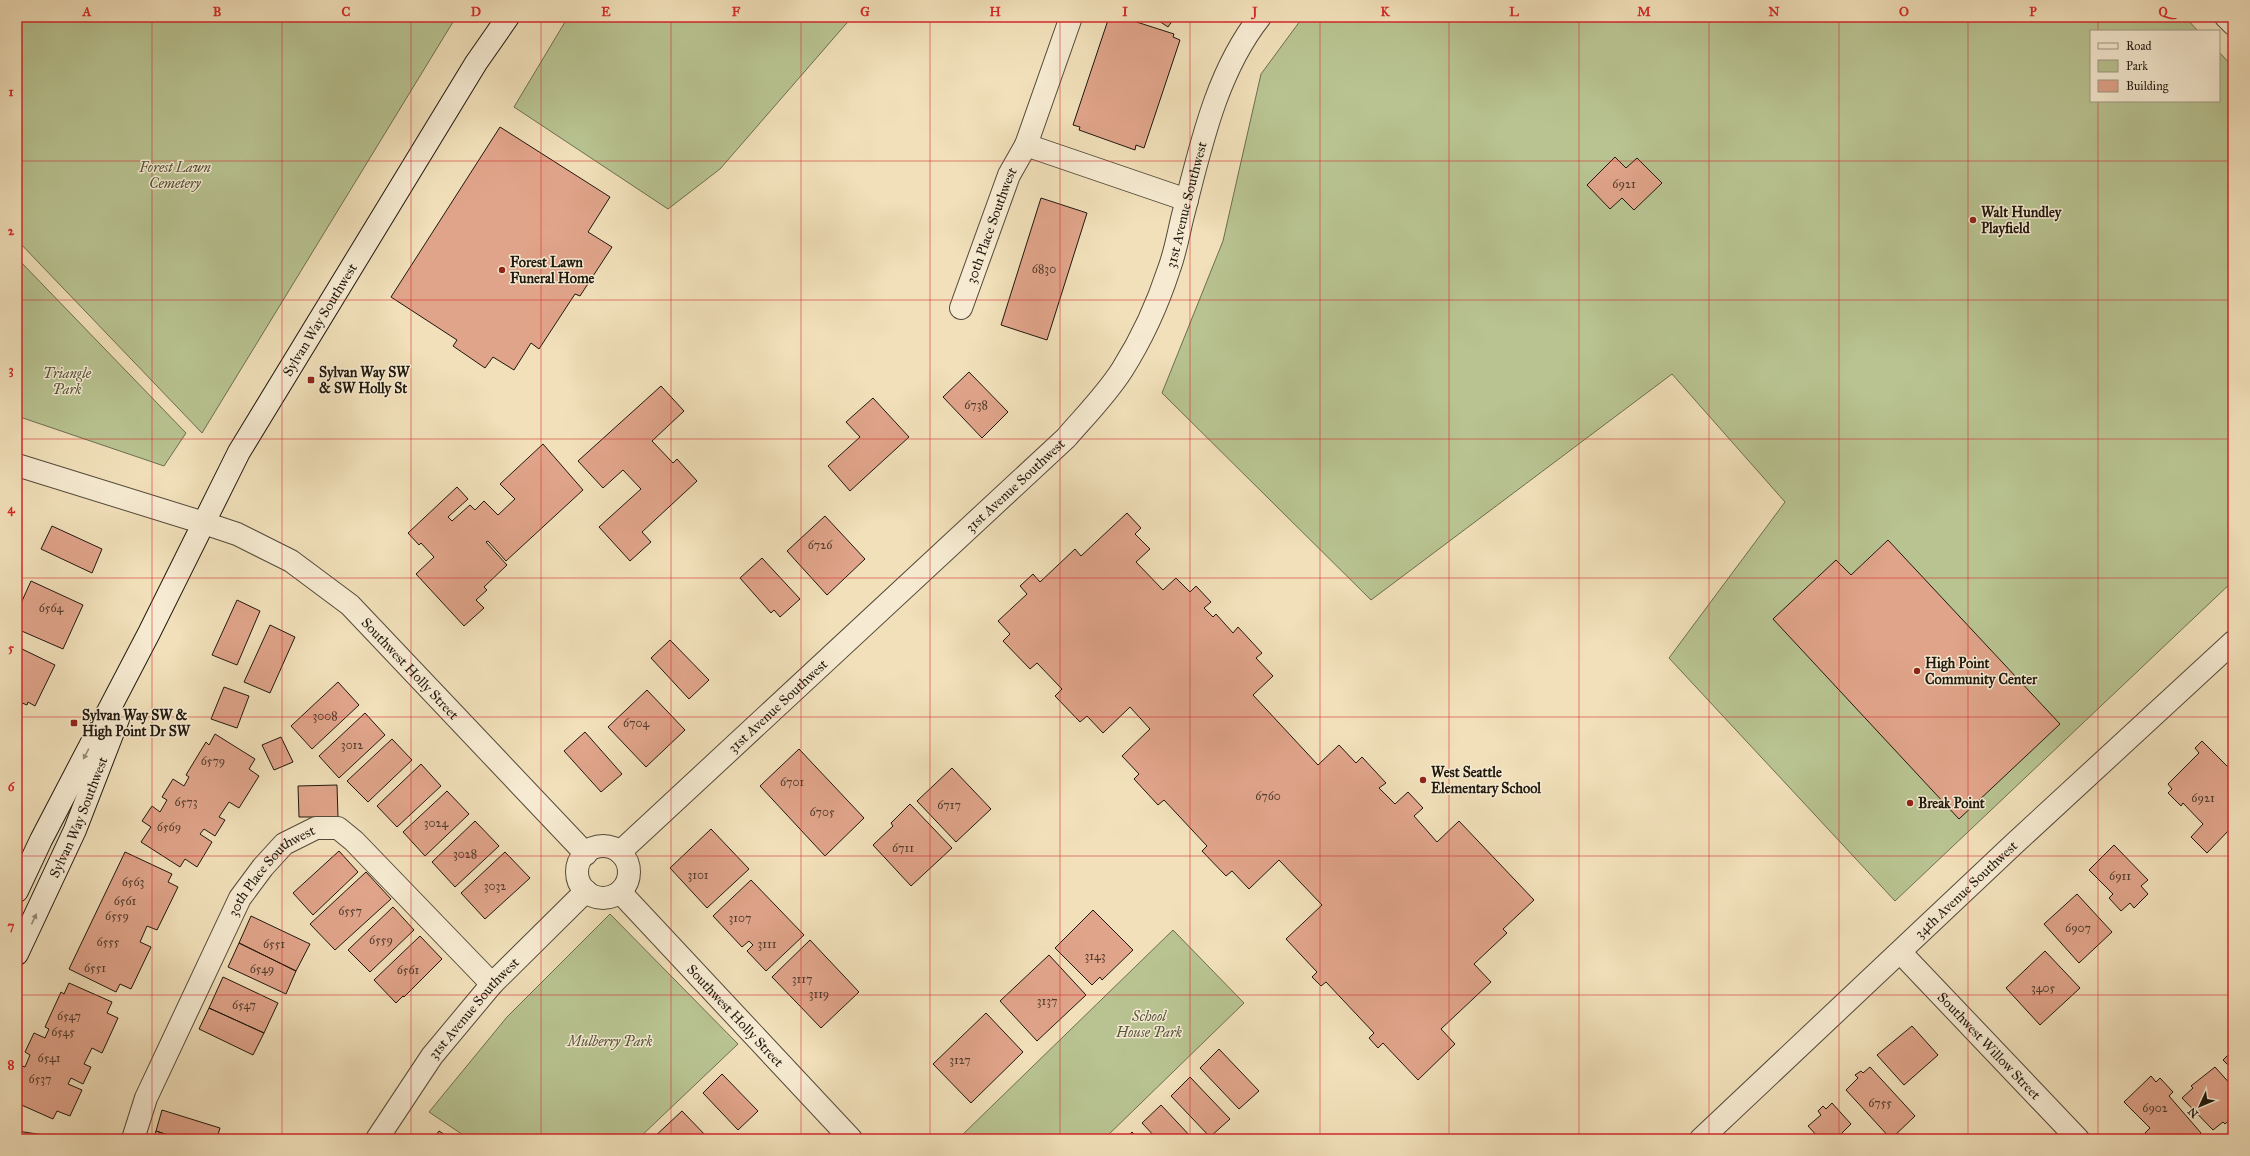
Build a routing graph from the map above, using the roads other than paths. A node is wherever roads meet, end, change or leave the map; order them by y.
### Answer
1 (508, 17) edge
2 (1072, 17) edge
3 (1260, 17) edge
4 (2226, 17) edge
5 (2233, 24) edge
6 (1026, 145) junction
7 (1187, 200) junction
8 (961, 308) dead end
9 (17, 465) edge
10 (204, 523) junction
11 (149, 633) junction
12 (2233, 642) edge
13 (620, 852) junction
14 (586, 854) junction
15 (17, 891) edge
16 (586, 891) junction
17 (620, 892) junction
18 (1901, 953) junction
19 (17, 954) edge
20 (492, 984) junction
21 (133, 1139) edge
22 (377, 1139) edge
23 (850, 1139) edge
24 (1701, 1139) edge
25 (2078, 1139) edge

1 - 10 street, Sylvan Way Southwest
2 - 6 street, 30th Place Southwest
3 - 7 street, 31st Avenue Southwest
4 - 5 street
6 - 7 street
6 - 8 street, 30th Place Southwest
7 - 13 street, 31st Avenue Southwest
9 - 10 street, Southwest Holly Street
10 - 11 street, Sylvan Way Southwest
10 - 14 street, Southwest Holly Street
11 -> 15 street, Sylvan Way Southwest
19 -> 11 street, Sylvan Way Southwest
12 - 18 street, 34th Avenue Southwest
13 - 14 street
13 - 17 street
14 - 16 street
16 - 17 street
16 - 20 street, 31st Avenue Southwest
17 - 23 street, Southwest Holly Street
18 - 24 street, 34th Avenue Southwest
18 - 25 street, Southwest Willow Street
20 - 21 street, 30th Place Southwest
20 - 22 street, 31st Avenue Southwest

